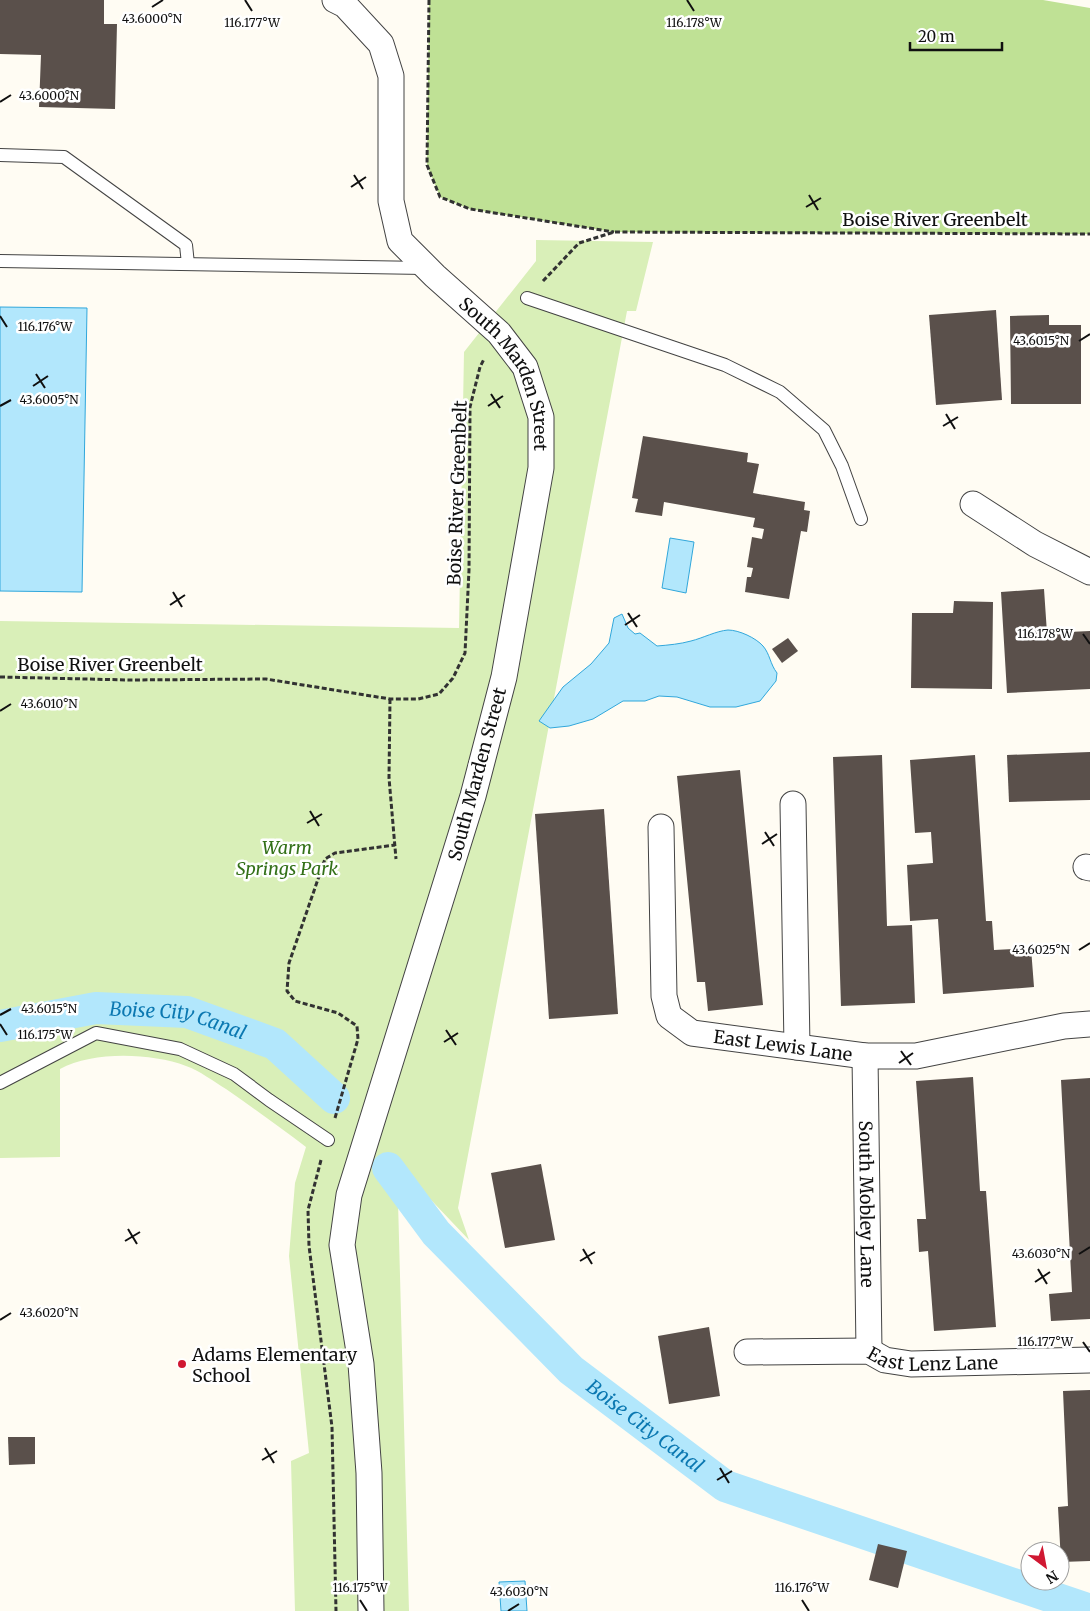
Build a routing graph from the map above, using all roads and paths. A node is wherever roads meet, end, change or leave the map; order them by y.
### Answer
1 (335, 0) edge
2 (429, 0) edge
3 (0, 154) edge
4 (614, 232) junction
5 (1090, 234) edge
6 (0, 261) edge
7 (188, 264) junction
8 (427, 268) junction
9 (527, 298) joint
10 (499, 333) junction
11 (972, 504) dead end
12 (861, 519) dead end
13 (1090, 572) edge
14 (0, 677) edge
15 (390, 698) junction
16 (793, 804) dead end
17 (661, 827) dead end
18 (396, 859) dead end
19 (1090, 1024) edge
20 (797, 1047) junction
21 (865, 1056) junction
22 (0, 1083) edge
23 (328, 1140) dead end
24 (869, 1351) junction
25 (747, 1352) dead end
26 (1090, 1360) edge
27 (371, 1611) edge

1 - 8 street, South Marden Street
2 - 4 path
3 - 7 lane
4 - 5 path, Boise River Greenbelt
4 - 9 path, Boise River Greenbelt
6 - 7 lane
7 - 8 lane
8 - 10 street, South Marden Street
9 - 12 lane
10 - 15 path, Boise River Greenbelt
10 - 27 street, South Marden Street
11 - 13 street
14 - 15 path, Boise River Greenbelt
15 - 18 path
16 - 20 street
17 - 20 street, East Lewis Lane
19 - 21 street, East Lewis Lane
20 - 21 street, East Lewis Lane
21 - 24 street, South Mobley Lane
22 - 23 lane
24 - 25 street, East Lenz Lane
24 - 26 street, East Lenz Lane

